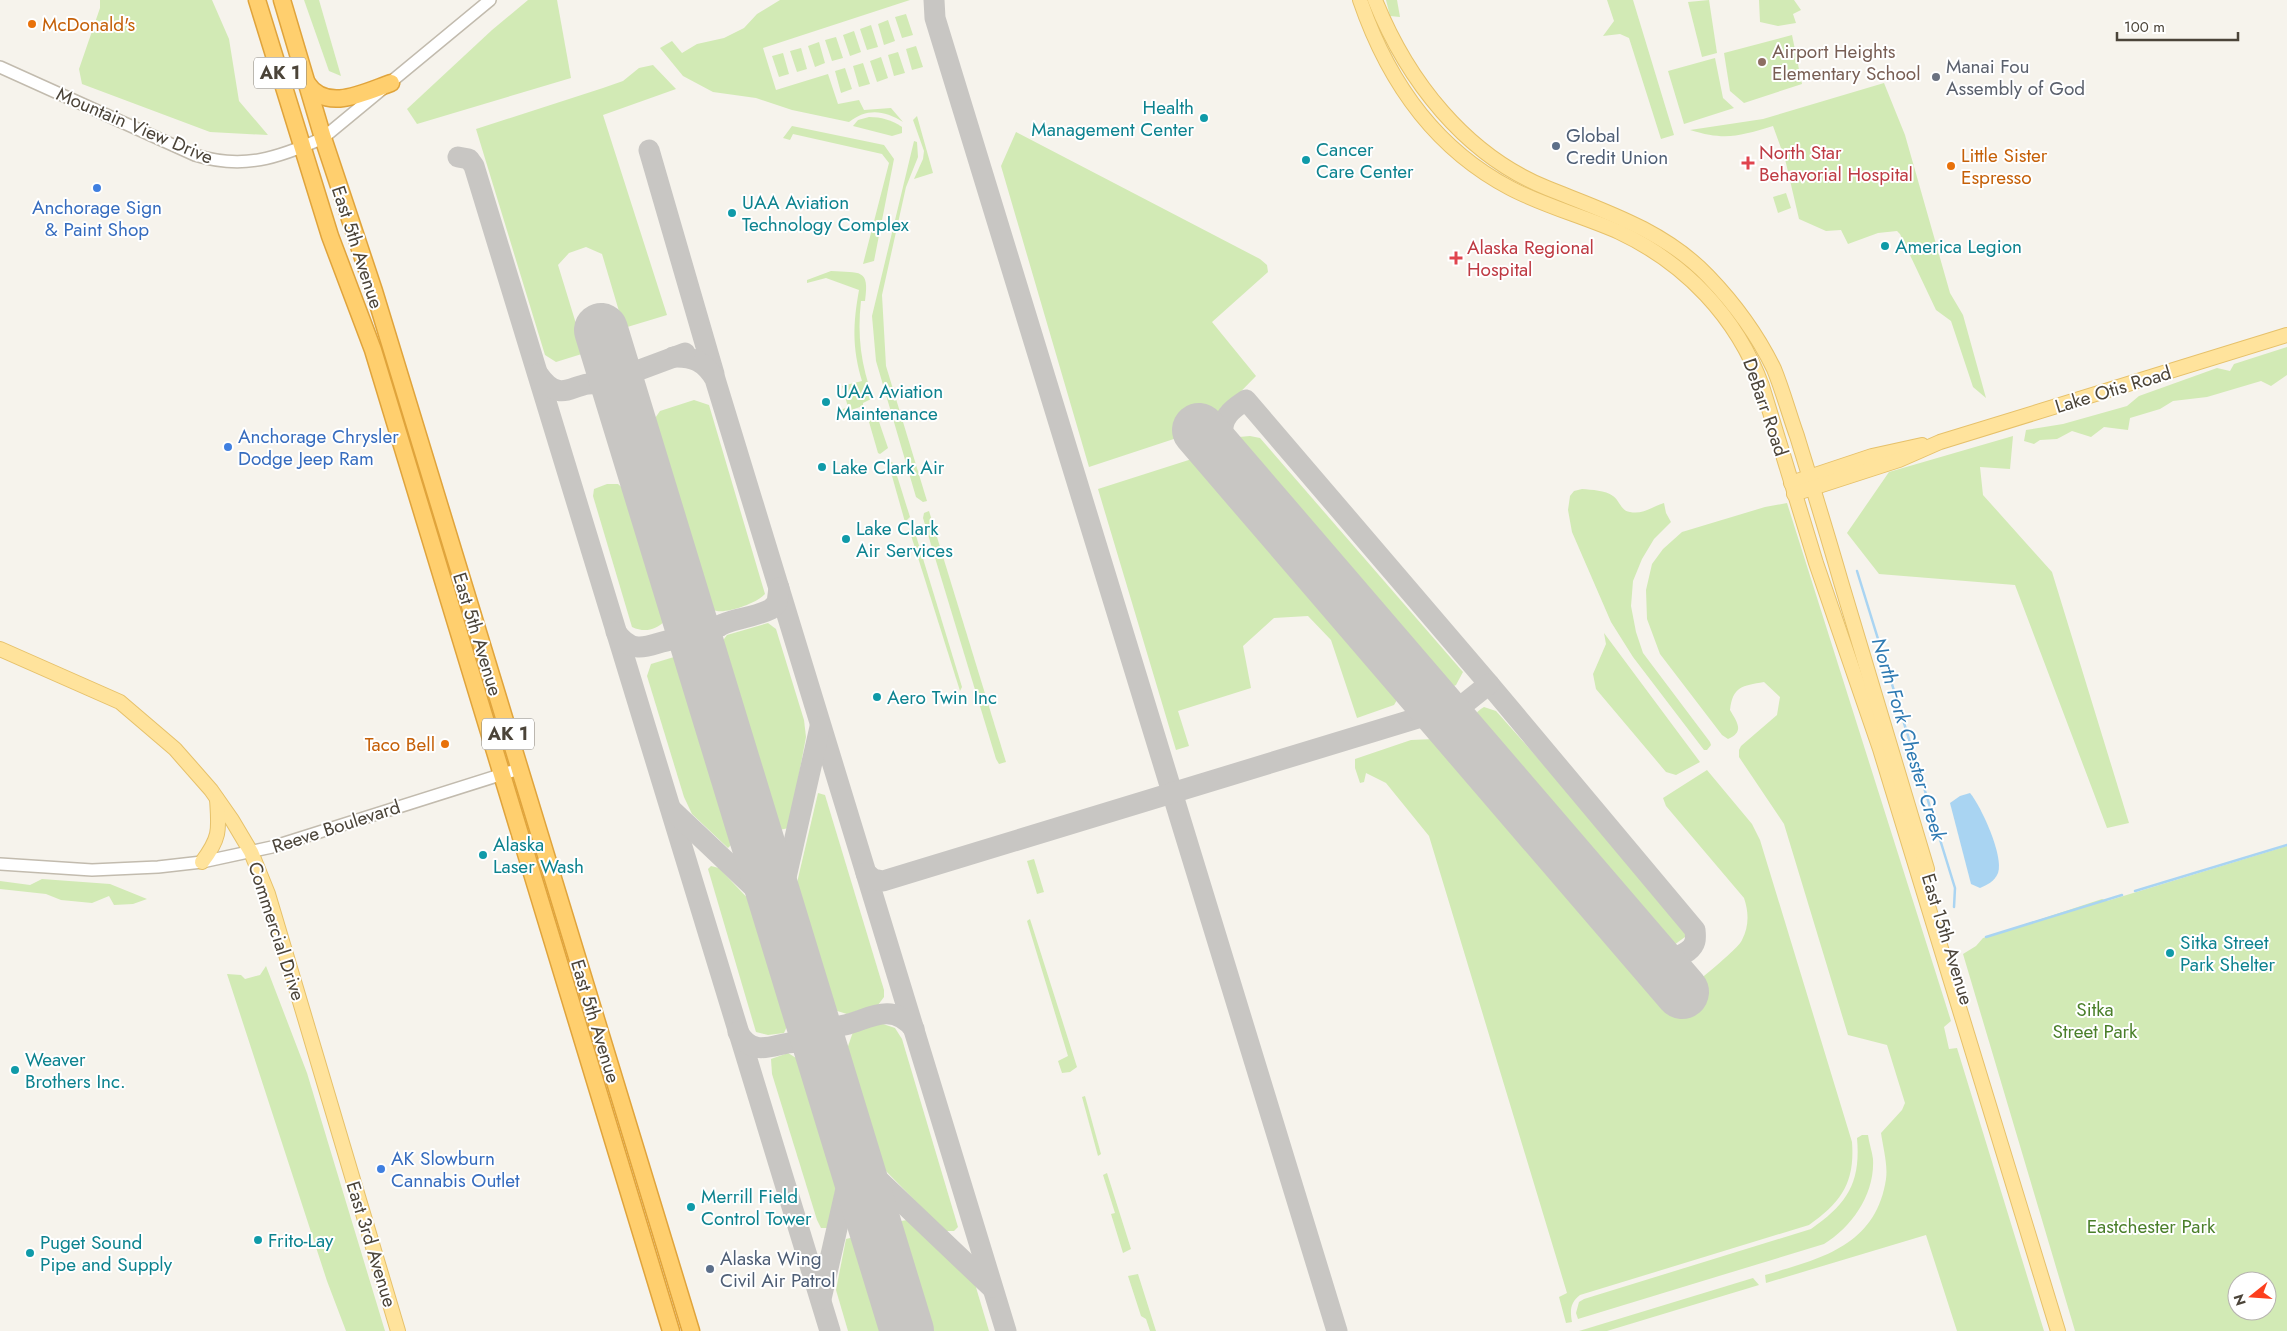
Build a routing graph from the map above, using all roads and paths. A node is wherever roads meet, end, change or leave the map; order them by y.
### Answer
1 (258, 0) edge
2 (282, 0) edge
3 (490, 0) edge
4 (1360, 0) edge
5 (1376, 0) edge
6 (0, 67) edge
7 (306, 80) junction
8 (391, 83) junction
9 (323, 138) junction
10 (302, 147) junction
11 (2287, 335) edge
12 (1811, 482) junction
13 (1793, 489) junction
14 (0, 649) edge
15 (519, 768) junction
16 (502, 774) junction
17 (217, 798) junction
18 (251, 852) junction
19 (202, 862) junction
20 (0, 864) edge
21 (345, 1157) joint
22 (398, 1331) edge
23 (671, 1331) edge
24 (691, 1331) edge
25 (2058, 1331) edge
26 (2068, 1331) edge

1 - 10 highway, AK 1
2 - 7 highway, AK 1
3 - 8 street, Mountain View Drive
4 - 13 main road, DeBarr Road
5 - 12 main road, DeBarr Road
6 - 10 street, Mountain View Drive
7 - 8 highway
7 - 9 highway, AK 1
8 - 9 street, Mountain View Drive
9 - 10 street, Mountain View Drive
9 - 15 highway, East 5th Avenue / AK 1
10 - 16 highway, East 5th Avenue / AK 1
11 - 12 main road, Lake Otis Road
12 - 13 main road, Lake Otis Road
12 - 26 main road, East 15th Avenue
13 - 25 main road, East 15th Avenue
14 - 17 main road, Commercial Drive
15 - 16 street, Reeve Boulevard
15 - 24 highway, East 5th Avenue / AK 1
16 - 18 street, Reeve Boulevard
16 - 23 highway, East 5th Avenue / AK 1
17 - 18 main road, Commercial Drive
17 - 19 main road
18 - 19 street, Reeve Boulevard
18 - 21 main road, Commercial Drive
19 - 20 street, Reeve Boulevard
21 - 22 main road, East 3rd Avenue

